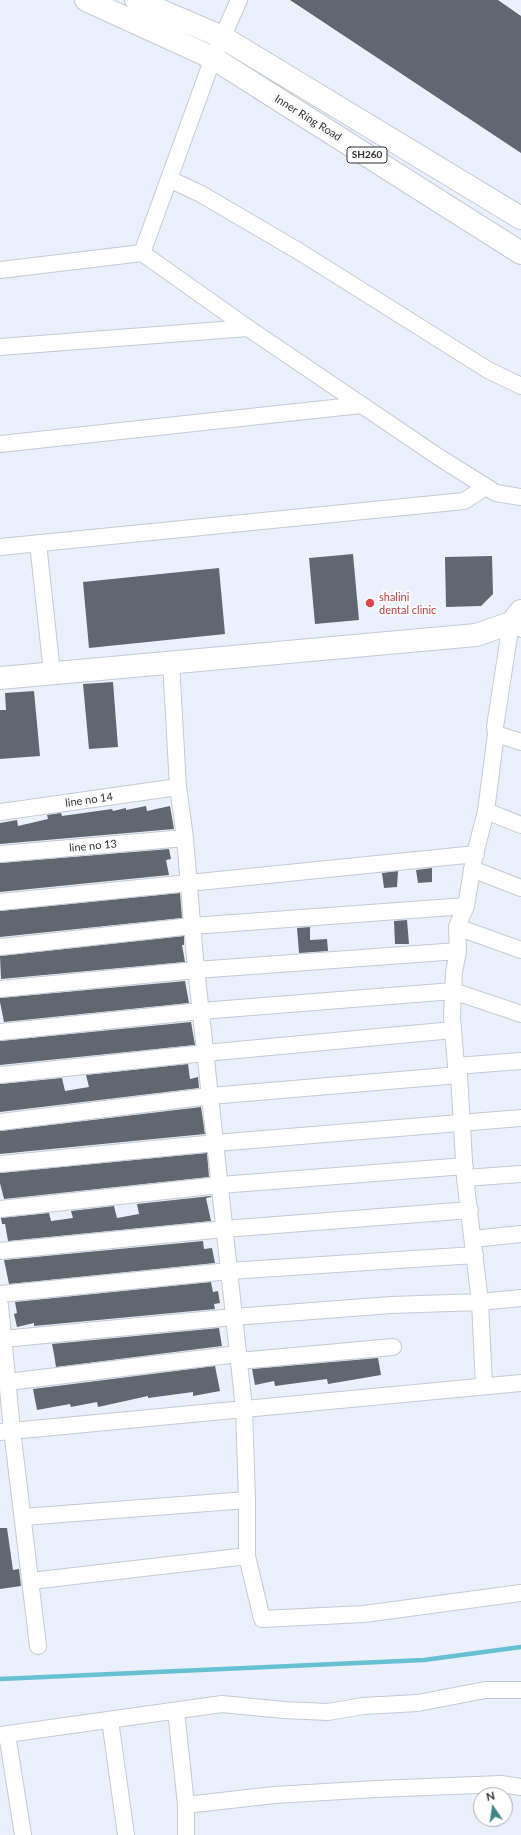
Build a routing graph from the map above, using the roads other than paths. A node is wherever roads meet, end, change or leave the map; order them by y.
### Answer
1 (86, 0) edge
2 (136, 0) edge
3 (239, 0) edge
4 (222, 37) junction
5 (213, 58) junction
6 (169, 179) junction
7 (521, 218) edge
8 (142, 253) junction
9 (521, 253) edge
10 (0, 270) edge
11 (248, 328) junction
12 (0, 347) edge
13 (521, 386) edge
14 (361, 405) junction
15 (0, 444) edge
16 (486, 487) junction
17 (521, 497) edge
18 (38, 544) junction
19 (0, 547) edge
20 (518, 621) edge
21 (171, 662) junction
22 (52, 673) junction
23 (0, 678) edge
24 (496, 734) junction
25 (521, 742) edge
26 (178, 787) junction
27 (486, 811) junction
28 (0, 812) edge
29 (521, 824) edge
30 (185, 838) junction
31 (0, 854) edge
32 (474, 862) junction
33 (189, 882) junction
34 (521, 888) edge
35 (0, 902) edge
36 (466, 906) junction
37 (192, 926) junction
38 (457, 927) junction
39 (0, 947) edge
40 (521, 950) edge
41 (458, 951) junction
42 (196, 970) junction
43 (0, 989) edge
44 (453, 991) junction
45 (200, 1011) junction
46 (521, 1014) edge
47 (453, 1030) junction
48 (0, 1032) edge
49 (205, 1053) junction
50 (521, 1061) edge
51 (458, 1070) junction
52 (0, 1075) edge
53 (210, 1096) junction
54 (521, 1118) edge
55 (0, 1122) edge
56 (461, 1123) junction
57 (215, 1143) junction
58 (0, 1164) edge
59 (465, 1172) junction
60 (521, 1174) edge
61 (220, 1185) junction
62 (0, 1209) edge
63 (470, 1210) junction
64 (224, 1229) junction
65 (521, 1234) edge
66 (474, 1247) junction
67 (0, 1251) edge
68 (229, 1272) junction
69 (0, 1294) edge
70 (521, 1298) edge
71 (480, 1302) junction
72 (0, 1305) edge
73 (234, 1316) junction
74 (3, 1339) junction
75 (393, 1347) dead end
76 (238, 1358) junction
77 (8, 1382) junction
78 (521, 1383) edge
79 (484, 1386) junction
80 (244, 1408) junction
81 (6, 1431) edge
82 (247, 1500) junction
83 (23, 1517) junction
84 (247, 1556) junction
85 (31, 1582) junction
86 (521, 1593) edge
87 (38, 1646) dead end
88 (521, 1690) edge
89 (176, 1711) junction
90 (110, 1720) junction
91 (4, 1734) edge
92 (521, 1787) edge
93 (186, 1804) junction
94 (23, 1835) edge
95 (126, 1835) edge
96 (186, 1835) edge

1 - 5 main road, Inner Ring Road / SH260
2 - 4 main road
3 - 4 street
4 - 5 street
4 - 7 main road
5 - 6 street
5 - 9 main road, Inner Ring Road / SH260
6 - 8 street
6 - 13 street
8 - 10 street
8 - 11 street
11 - 12 street
11 - 14 street
14 - 15 street
14 - 16 street
16 - 17 street
16 - 18 street
18 - 19 street
18 - 22 street
20 - 21 main road
20 - 24 street
21 - 22 main road
21 - 26 street
22 - 23 main road
24 - 25 street
24 - 27 street
26 - 28 street, line no 14
26 - 30 street
27 - 29 street
27 - 32 street
30 - 31 street, line no 13
30 - 33 street
32 - 33 street
32 - 34 street
32 - 36 street
33 - 35 street
33 - 37 street
36 - 37 street
36 - 38 street
37 - 39 street
37 - 42 street
38 - 40 street
38 - 41 street
41 - 42 street
41 - 44 street
42 - 43 street
42 - 45 street
44 - 45 street
44 - 46 street
44 - 47 street
45 - 48 street
45 - 49 street
47 - 49 street
47 - 51 street
49 - 52 street
49 - 53 street
50 - 51 street
51 - 53 street
51 - 56 street
53 - 55 street
53 - 57 street
54 - 56 street
56 - 57 street
56 - 59 street
57 - 58 street
57 - 61 street
59 - 60 street
59 - 61 street
59 - 63 street
61 - 62 street
61 - 64 street
63 - 64 street
63 - 66 street
64 - 67 street
64 - 68 street
65 - 66 street
66 - 68 street
66 - 71 street
68 - 69 street
68 - 73 street
70 - 71 street
71 - 73 street
71 - 79 street
72 - 74 street
73 - 74 street
73 - 76 street
74 - 77 street
75 - 76 street
76 - 77 street
76 - 80 street
77 - 81 street
78 - 79 street
79 - 80 street
80 - 81 street
80 - 82 street
81 - 83 street
82 - 83 street
82 - 84 street
83 - 85 street
84 - 85 street
84 - 86 street
85 - 87 street
88 - 89 street
89 - 90 street
89 - 93 street
90 - 91 street
90 - 95 street
91 - 94 street
92 - 93 street
93 - 96 street

